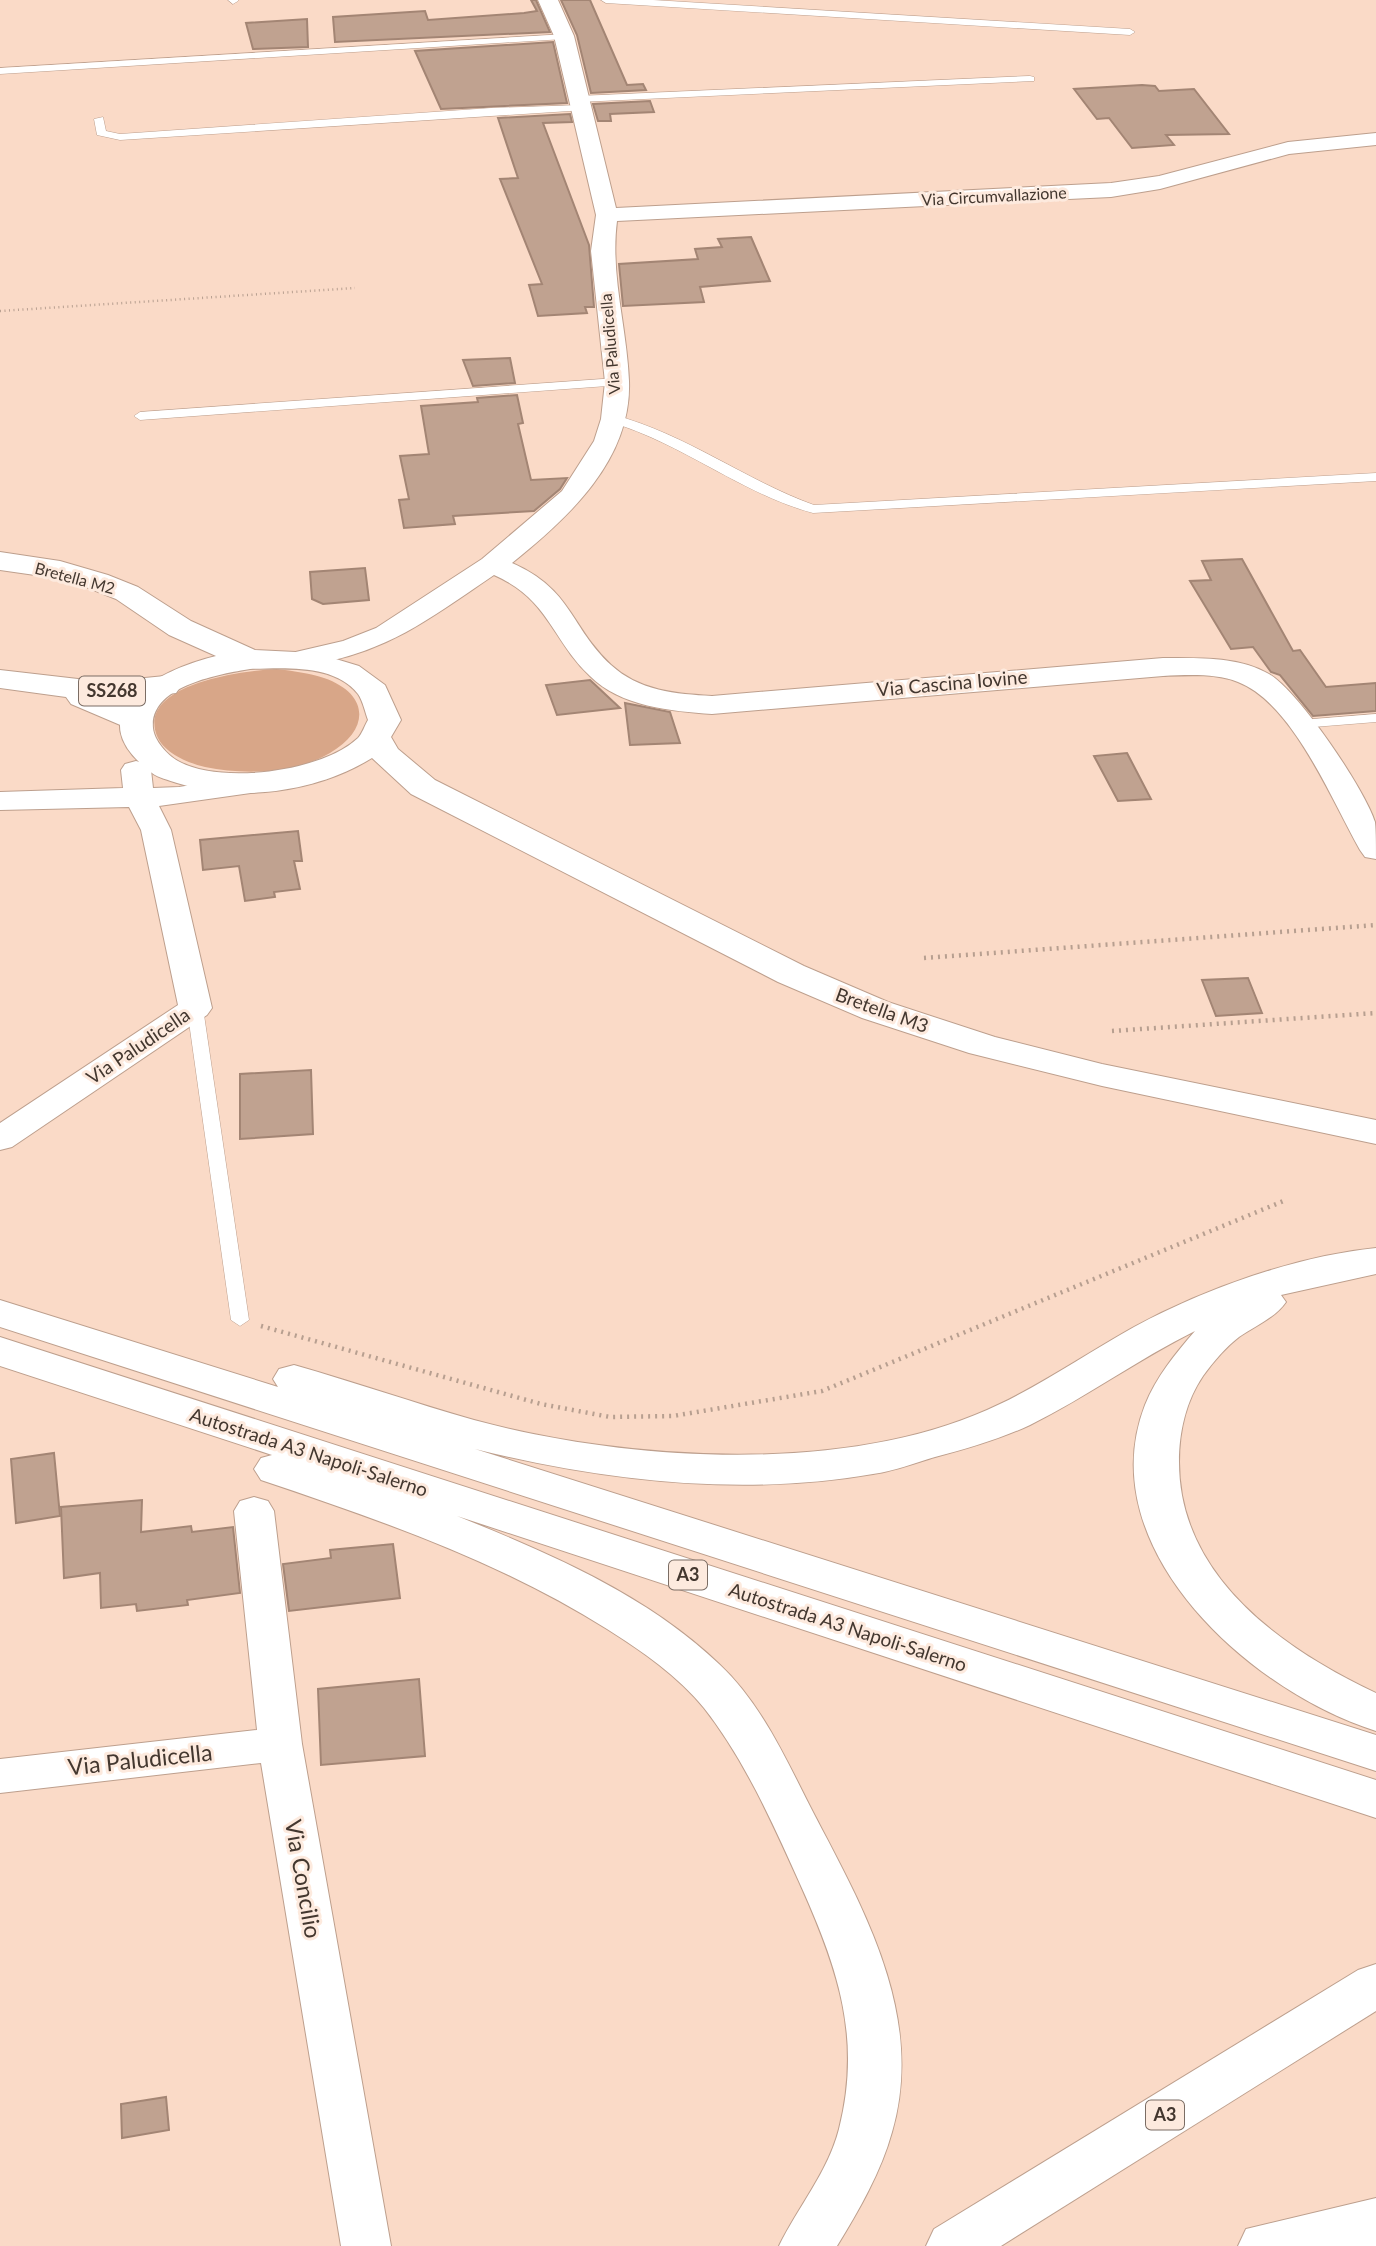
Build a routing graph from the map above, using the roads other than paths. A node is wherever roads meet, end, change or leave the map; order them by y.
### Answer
1 (548, 0) edge
2 (606, 0) edge
3 (1130, 32) dead end
4 (564, 36) junction
5 (0, 71) edge
6 (1030, 79) dead end
7 (580, 103) junction
8 (99, 119) dead end
9 (1376, 139) edge
10 (607, 215) junction
11 (617, 382) junction
12 (139, 416) dead end
13 (614, 419) junction
14 (1376, 477) edge
15 (0, 562) edge
16 (492, 565) junction
17 (180, 628) junction
18 (386, 634) junction
19 (250, 660) junction
20 (297, 660) junction
21 (0, 679) edge
22 (174, 681) junction
23 (363, 682) junction
24 (58, 687) junction
25 (1376, 718) edge
26 (1301, 724) junction
27 (375, 738) junction
28 (139, 759) junction
29 (316, 773) junction
30 (258, 783) junction
31 (423, 787) junction
32 (215, 792) junction
33 (0, 801) edge
34 (156, 830) junction
35 (1376, 850) edge
36 (195, 1008) junction
37 (1376, 1132) edge
38 (0, 1139) edge
39 (1376, 1261) edge
40 (1302, 1278) junction
41 (0, 1305) edge
42 (0, 1312) edge
43 (240, 1320) road end
44 (0, 1351) edge
45 (0, 1365) edge
46 (254, 1511) dead end
47 (1376, 1713) edge
48 (280, 1744) junction
49 (1376, 1753) edge
50 (0, 1776) edge
51 (1376, 1798) edge
52 (1376, 1985) edge
53 (1376, 2222) edge
54 (366, 2246) edge
55 (807, 2246) edge
56 (954, 2246) edge
57 (1266, 2246) edge

1 - 4 street, Via Paludicella
2 - 3 lane
4 - 5 lane
4 - 7 street, Via Paludicella
6 - 7 lane
7 - 8 lane
7 - 10 street, Via Paludicella
9 - 10 street, Via Circumvallazione
10 - 11 street, Via Paludicella
11 - 12 lane
11 - 13 street, Via Paludicella
13 - 14 lane
13 - 16 street, Via Paludicella
15 - 17 main road, Bretella M2
16 - 18 street, Via Paludicella
16 - 26 street, Via Cascina Iovine
17 - 19 main road, Bretella M2
17 - 22 main road
18 - 20 street, Via Paludicella
18 - 23 street, Via Paludicella
19 - 20 main road
19 - 22 main road
20 - 23 main road
21 - 24 main road, SS268
22 - 24 main road, SS268
22 - 28 main road
23 - 27 main road
24 - 28 main road, SS268
25 - 26 lane
26 - 35 street, Via Cascina Iovine
27 - 29 main road
27 - 31 main road, Bretella M3
28 - 30 main road
28 - 32 street
28 - 33 street
28 - 34 street, Via Paludicella
29 - 30 main road
29 - 31 main road, Bretella M3
30 - 32 street
31 - 37 main road, Bretella M3
32 - 34 street
34 - 36 street, Via Paludicella
36 - 38 street, Via Paludicella
36 - 43 lane
39 - 40 main road
40 - 41 main road
40 - 47 main road
42 - 49 main road, Autostrada A3 Napoli-Salerno / A3
44 - 51 main road, Autostrada A3 Napoli-Salerno / A3
45 - 55 main road
46 - 48 street, Via Concilio
48 - 50 street, Via Paludicella
48 - 54 street, Via Concilio
52 - 56 main road, A3
53 - 57 main road

